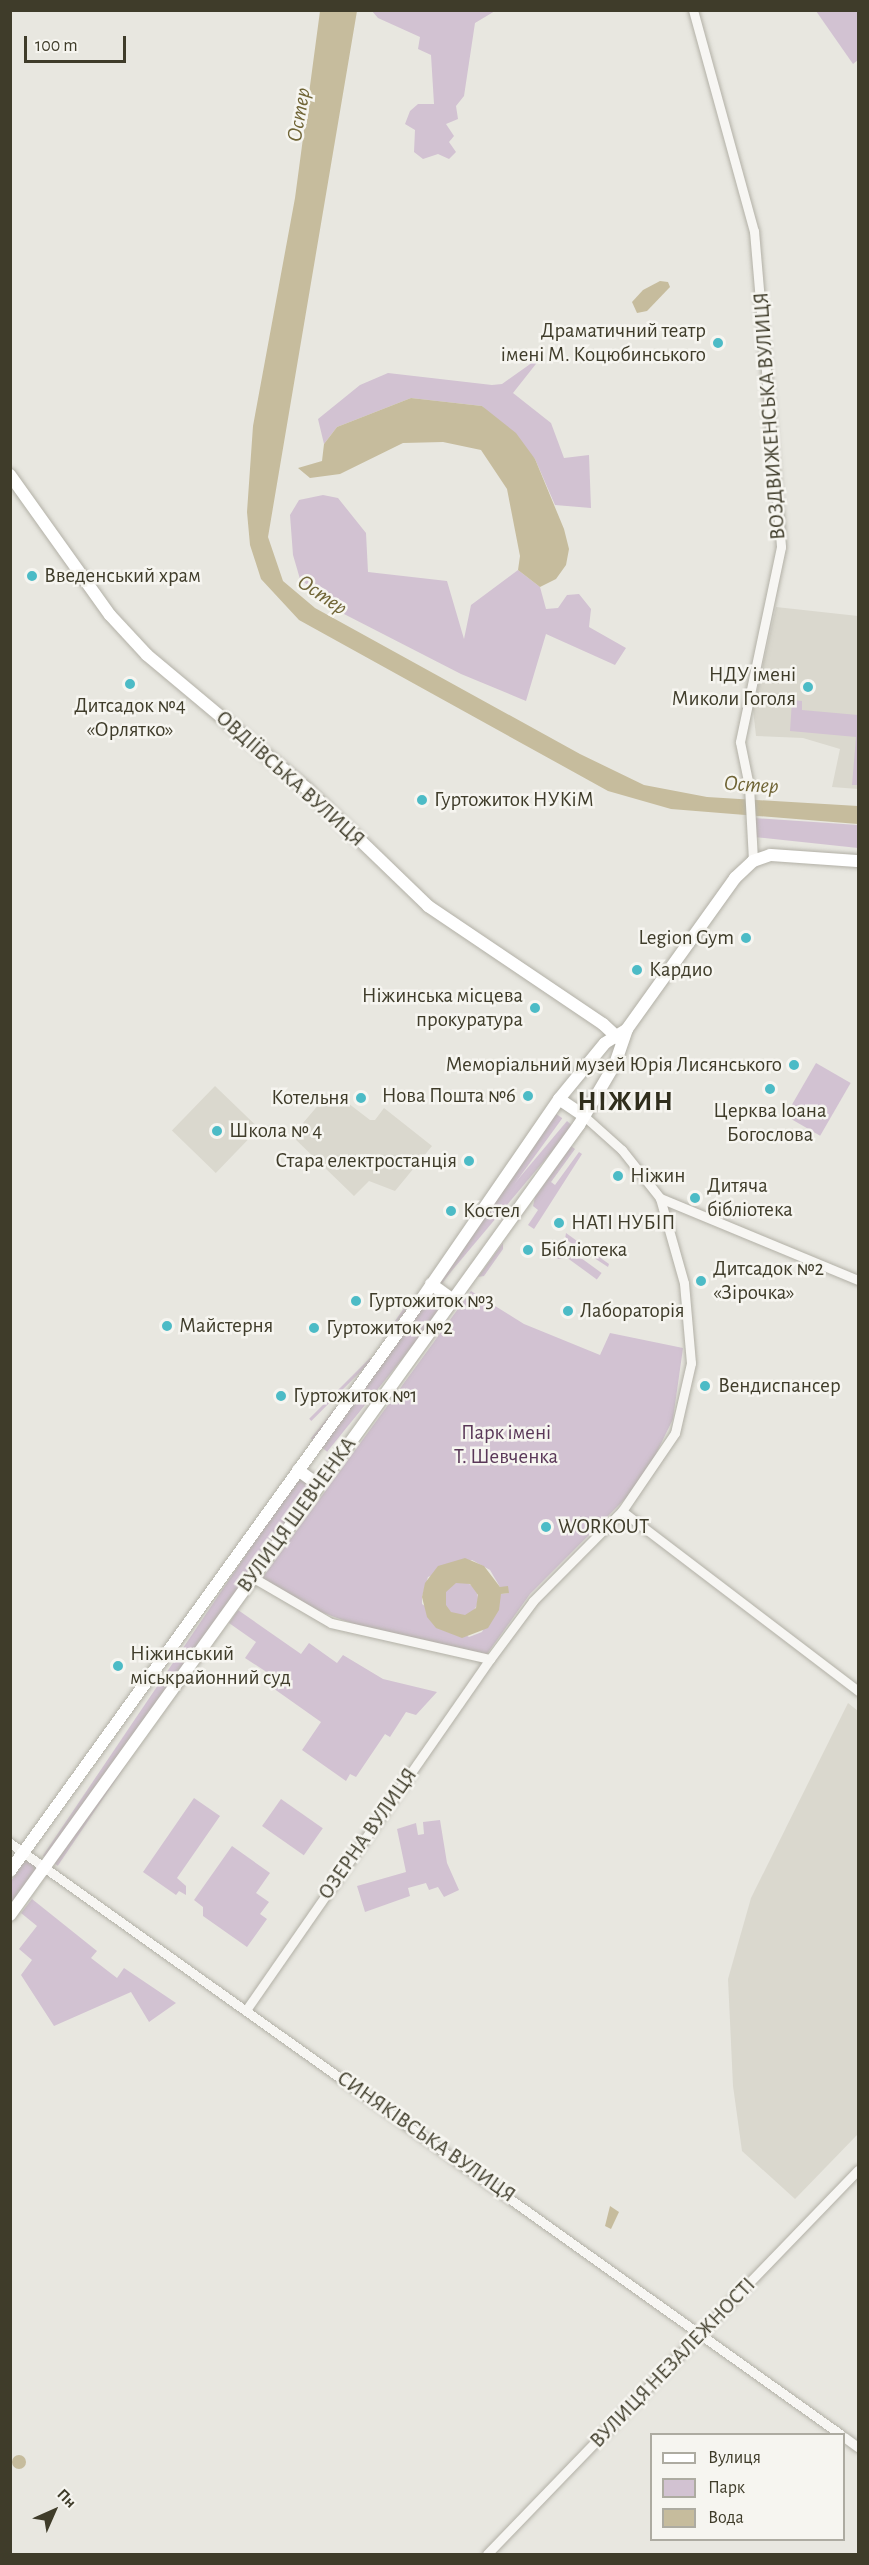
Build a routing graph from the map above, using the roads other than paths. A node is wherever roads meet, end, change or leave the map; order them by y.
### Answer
1 (693, 10) edge
2 (10, 475) edge
3 (753, 861) junction
4 (858, 861) edge
5 (619, 1039) junction
6 (559, 1099) junction
7 (584, 1116) junction
8 (660, 1198) junction
9 (858, 1280) edge
10 (431, 1284) junction
11 (453, 1300) junction
12 (298, 1470) junction
13 (319, 1485) junction
14 (622, 1511) junction
15 (252, 1577) junction
16 (490, 1659) junction
17 (858, 1691) edge
18 (10, 1843) edge
19 (24, 1852) junction
20 (45, 1867) junction
21 (10, 1871) edge
22 (10, 1915) edge
23 (246, 2010) junction
24 (858, 2170) edge
25 (700, 2333) junction
26 (838, 2433) edge
27 (845, 2438) edge
28 (858, 2447) edge
29 (487, 2554) edge

1 - 3 street, ВОЗДВИЖЕНСЬКА ВУЛИЦЯ
2 - 5 main road, ОВДІЇВСЬКА ВУЛИЦЯ
3 - 4 main road
3 - 5 main road
5 - 6 main road, ВУЛИЦЯ ШЕВЧЕНКА
5 - 7 main road, ВУЛИЦЯ ШЕВЧЕНКА
6 - 7 main road
6 - 10 main road, ВУЛИЦЯ ШЕВЧЕНКА
7 - 8 street
7 - 11 main road, ВУЛИЦЯ ШЕВЧЕНКА
8 - 9 street
8 - 14 street, ОЗЕРНА ВУЛИЦЯ
10 - 11 main road
10 - 12 main road, ВУЛИЦЯ ШЕВЧЕНКА
11 - 13 main road, ВУЛИЦЯ ШЕВЧЕНКА
12 - 13 main road
12 - 19 main road, ВУЛИЦЯ ШЕВЧЕНКА
13 - 15 main road, ВУЛИЦЯ ШЕВЧЕНКА
14 - 16 street, ОЗЕРНА ВУЛИЦЯ
14 - 17 street
15 - 16 street
15 - 20 main road, ВУЛИЦЯ ШЕВЧЕНКА
16 - 23 street, ОЗЕРНА ВУЛИЦЯ
18 - 19 street, СИНЯКІВСЬКА ВУЛИЦЯ
19 - 20 street, СИНЯКІВСЬКА ВУЛИЦЯ
19 - 21 main road, ВУЛИЦЯ ШЕВЧЕНКА
20 - 22 main road, ВУЛИЦЯ ШЕВЧЕНКА
20 - 23 street, СИНЯКІВСЬКА ВУЛИЦЯ
23 - 25 street, СИНЯКІВСЬКА ВУЛИЦЯ
24 - 25 street, ВУЛИЦЯ НЕЗАЛЕЖНОСТІ
25 - 26 street, СИНЯКІВСЬКА ВУЛИЦЯ
25 - 29 street, ВУЛИЦЯ НЕЗАЛЕЖНОСТІ
27 - 28 street, СИНЯКІВСЬКА ВУЛИЦЯ

